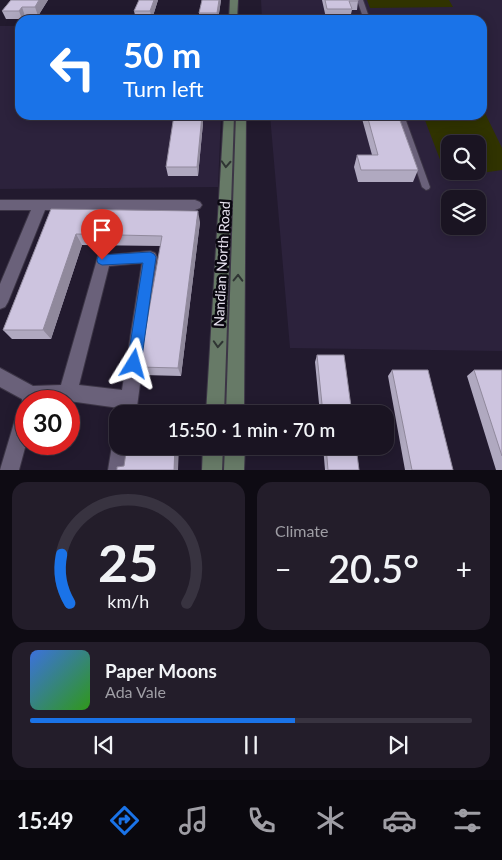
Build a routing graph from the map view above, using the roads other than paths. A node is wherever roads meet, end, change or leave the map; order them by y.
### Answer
1 (234, 0) edge
2 (360, 0) edge
3 (233, 15) edge
4 (365, 15) edge
5 (229, 120) edge
6 (241, 120) edge
7 (403, 120) edge
8 (426, 187) dead end
9 (0, 205) edge
10 (40, 205) junction
11 (195, 205) dead end
12 (0, 302) edge
13 (0, 377) edge
14 (19, 390) edge
15 (69, 390) edge
16 (80, 396) edge
17 (119, 405) edge
18 (128, 405) edge
19 (215, 405) edge
20 (235, 405) edge
21 (15, 450) edge
22 (120, 455) edge
23 (213, 455) edge
24 (235, 455) edge
25 (9, 470) edge
26 (118, 470) edge
27 (212, 470) edge
28 (234, 470) edge

1 - 3 main road
2 - 4 lane
5 -> 19 main road, Nandian North Road
20 -> 6 main road, Nandian North Road
7 - 8 lane
9 - 10 street
10 - 11 street
10 - 12 street
13 - 14 street
15 - 18 street
16 - 17 street
21 - 25 street
22 - 26 street
23 - 27 main road
24 - 28 main road

